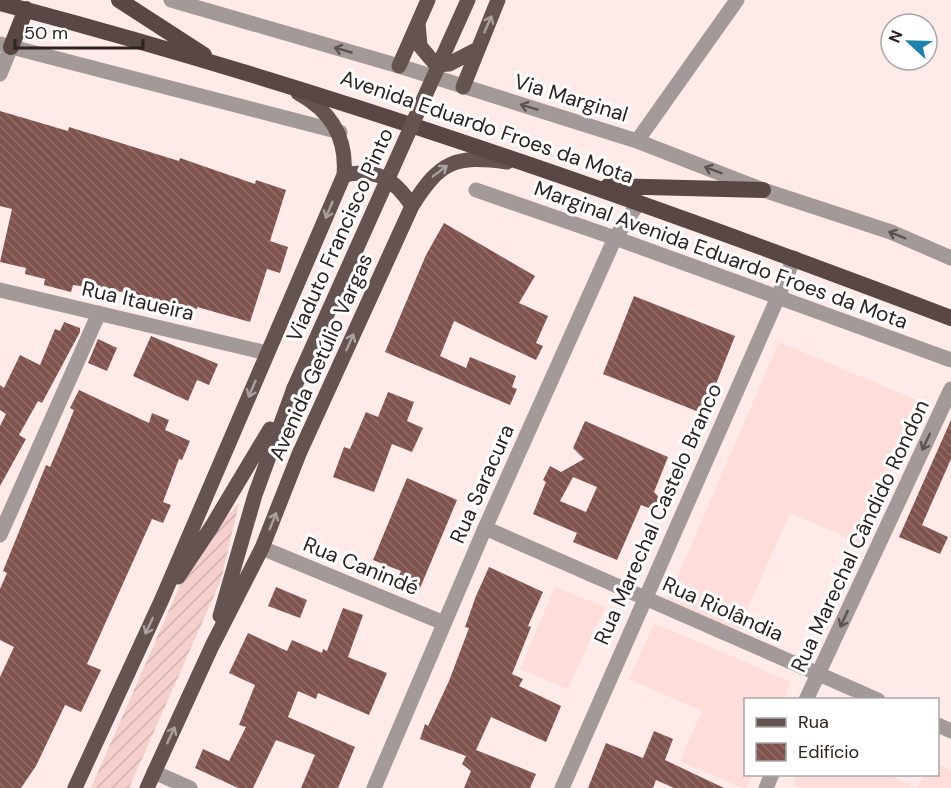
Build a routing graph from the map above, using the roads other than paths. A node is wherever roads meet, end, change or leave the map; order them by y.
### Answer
1 (119, 0) edge
2 (171, 0) edge
3 (428, 0) edge
4 (468, 0) edge
5 (498, 0) edge
6 (737, 0) edge
7 (0, 3) edge
8 (26, 9) junction
9 (418, 23) junction
10 (5, 45) edge
11 (476, 50) junction
12 (218, 64) junction
13 (399, 66) junction
14 (0, 74) edge
15 (277, 81) junction
16 (463, 87) junction
17 (340, 132) junction
18 (637, 141) junction
19 (524, 164) junction
20 (344, 175) junction
21 (592, 185) junction
22 (476, 190) dead end
23 (764, 190) junction
24 (639, 202) junction
25 (411, 206) junction
26 (615, 238) junction
27 (794, 258) junction
28 (951, 258) edge
29 (0, 290) edge
30 (778, 297) junction
31 (99, 313) junction
32 (951, 318) edge
33 (267, 353) junction
34 (951, 360) edge
35 (294, 388) junction
36 (951, 389) edge
37 (485, 528) junction
38 (0, 535) edge
39 (262, 548) junction
40 (644, 597) junction
41 (162, 599) junction
42 (444, 623) junction
43 (212, 646) junction
44 (818, 674) junction
45 (806, 698) edge
46 (876, 698) edge
47 (154, 772) junction
48 (75, 788) edge
49 (147, 788) edge
50 (190, 788) edge
51 (374, 788) edge
52 (562, 788) edge

1 - 12 highway
13 -> 2 street, Via Marginal
3 - 9 main road
4 - 35 main road, Viaduto Francisco Pinto, bridge
11 -> 5 main road
6 - 18 street
7 - 8 highway, Avenida Eduardo Froes da Mota
8 - 10 highway
8 - 12 highway, Avenida Eduardo Froes da Mota
9 - 11 main road
9 - 13 main road
10 - 14 street
10 - 17 street
11 - 16 main road
12 - 15 highway, Avenida Eduardo Froes da Mota
13 - 16 street, Via Marginal
15 - 17 main road
15 - 19 highway, Avenida Eduardo Froes da Mota
18 -> 16 street, Via Marginal
17 - 20 main road, Avenida Getúlio Vargas
23 -> 18 street, Via Marginal
19 - 21 highway, Avenida Eduardo Froes da Mota
25 -> 19 main road, Avenida Getúlio Vargas
20 - 25 main road
20 -> 33 main road, Avenida Getúlio Vargas
21 - 23 highway
21 - 24 highway, Avenida Eduardo Froes da Mota
22 - 26 street, Marginal Avenida Eduardo Froes da Mota
28 -> 23 street, Via Marginal
24 - 26 street, Rua Saracura
24 - 27 highway, Avenida Eduardo Froes da Mota
39 -> 25 main road, Avenida Getúlio Vargas
26 - 30 street, Marginal Avenida Eduardo Froes da Mota
26 - 37 street, Rua Saracura
27 - 30 street, Rua Marechal Castelo Branco
27 - 32 highway, Avenida Eduardo Froes da Mota
29 - 31 street, Rua Itaueira
30 - 34 street, Marginal Avenida Eduardo Froes da Mota
30 - 40 street, Rua Marechal Castelo Branco
31 - 33 street, Rua Itaueira
31 - 38 street
33 -> 41 main road, Avenida Getúlio Vargas
35 - 41 main road, Avenida Getúlio Vargas
35 - 43 main road, Avenida Getúlio Vargas
36 -> 44 street, Rua Marechal Cândido Rondon
37 - 40 street, Rua Riolândia
37 - 42 street, Rua Saracura
39 - 42 street, Rua Canindé
39 - 43 main road, Avenida Getúlio Vargas
40 - 44 street, Rua Riolândia
40 - 52 street, Rua Marechal Castelo Branco
41 -> 48 main road, Avenida Getúlio Vargas
42 - 51 street, Rua Saracura
47 -> 43 main road, Avenida Getúlio Vargas
44 - 45 street, Rua Marechal Cândido Rondon
44 - 46 street, Rua Riolândia
47 - 49 main road, Avenida Getúlio Vargas
47 - 50 street

